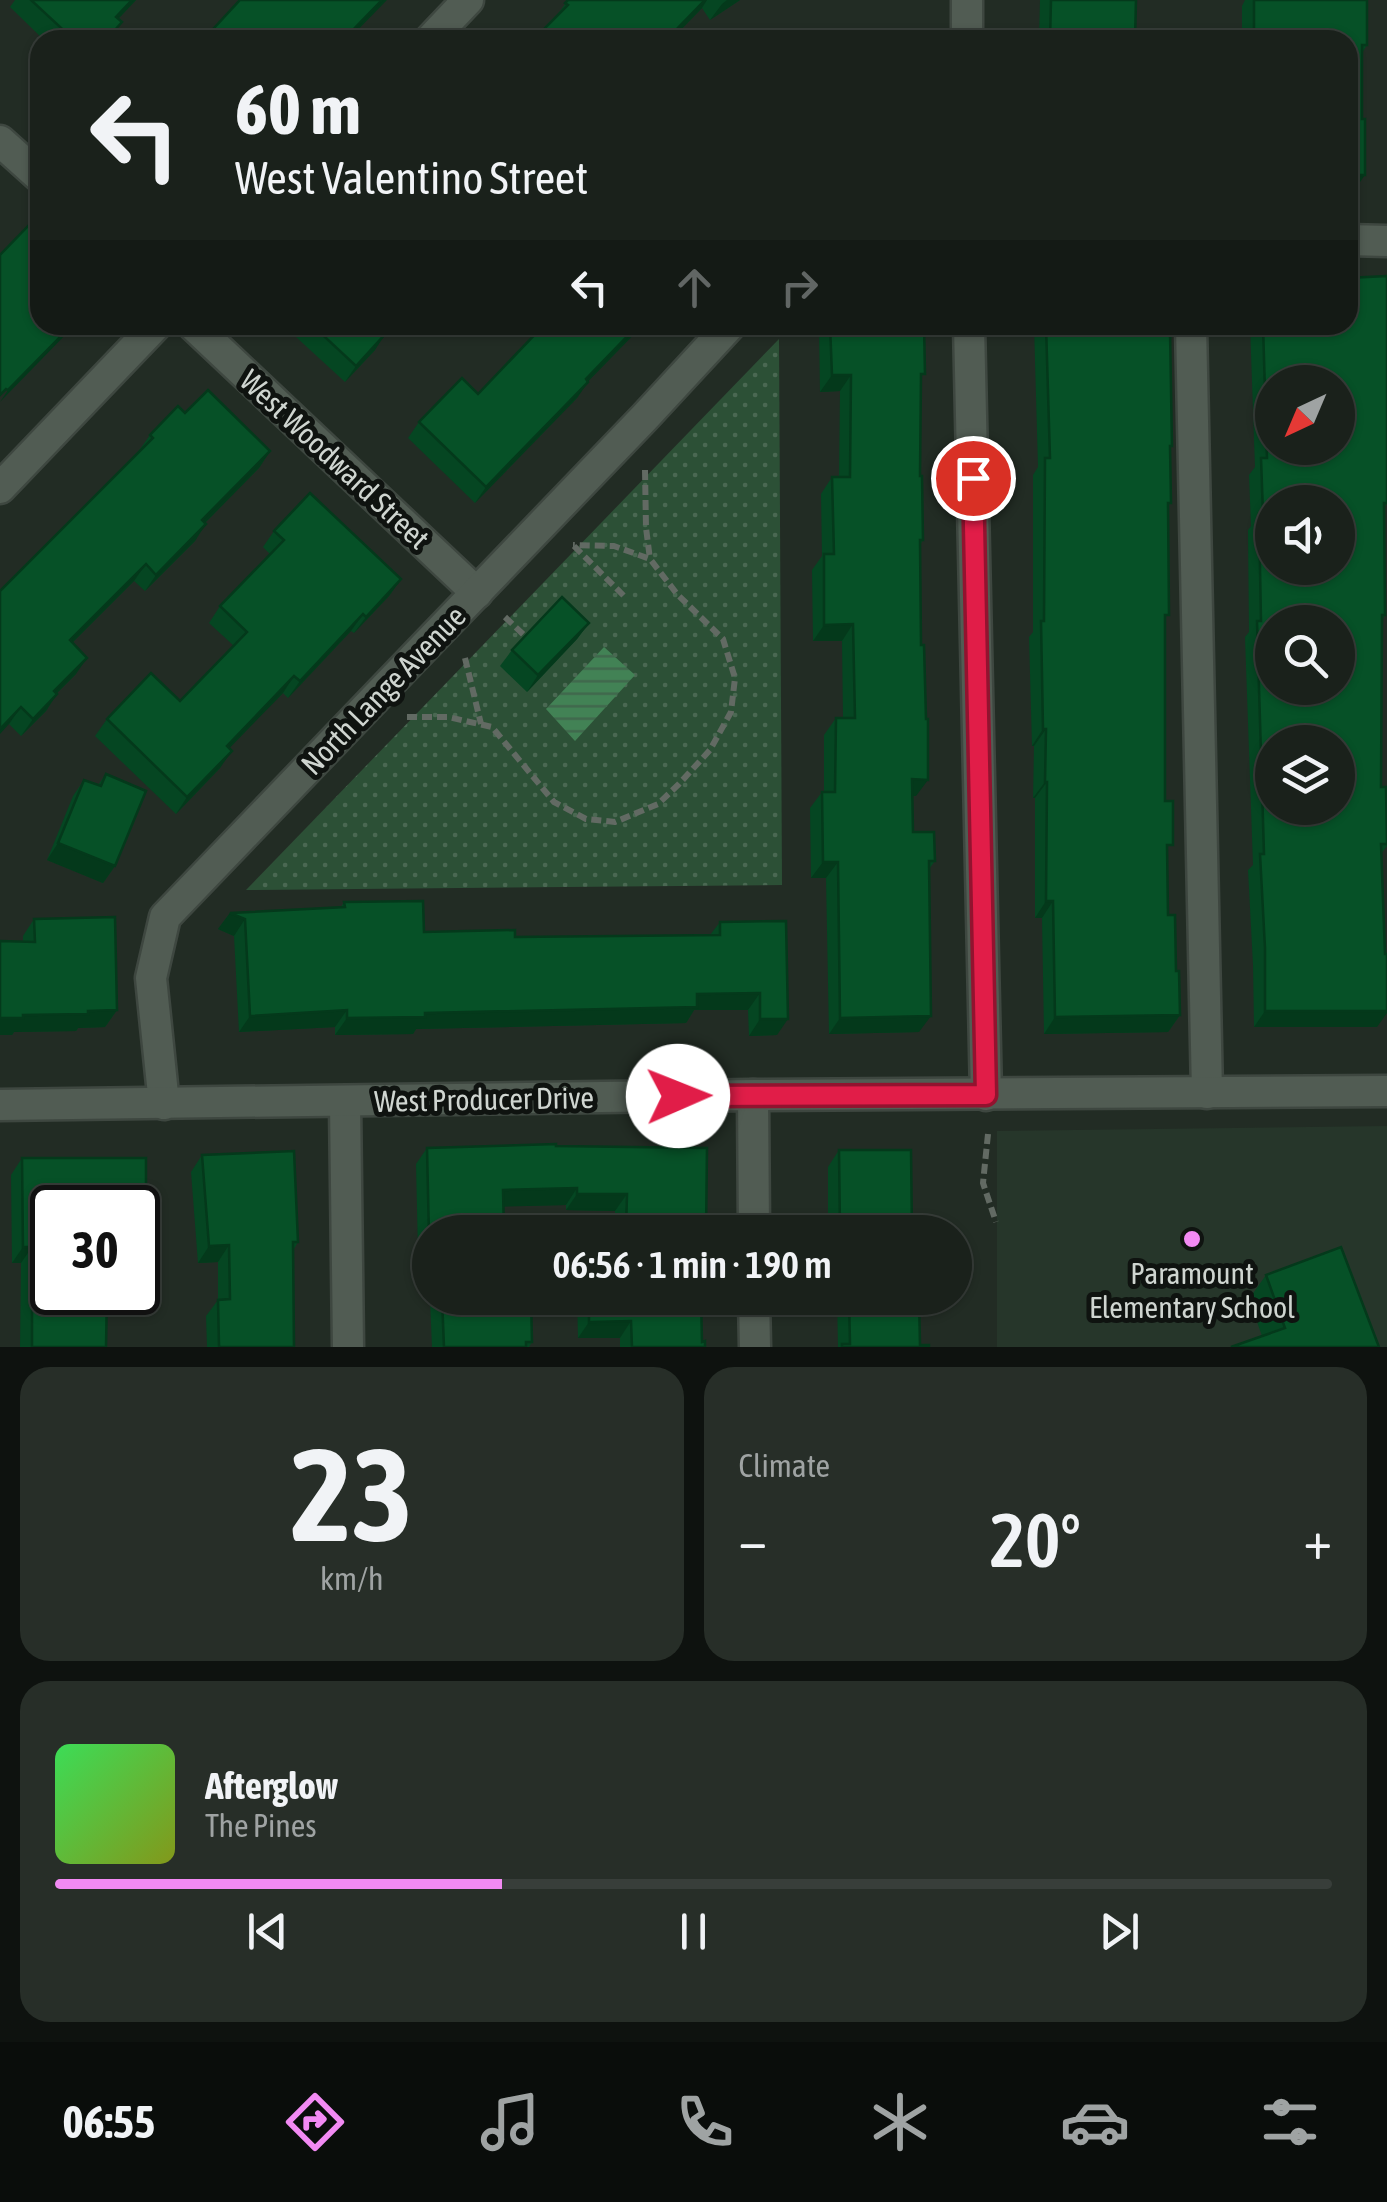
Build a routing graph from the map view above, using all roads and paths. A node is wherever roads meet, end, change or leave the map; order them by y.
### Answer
1 (468, 0) edge
2 (968, 0) edge
3 (440, 30) edge
4 (968, 30) edge
5 (0, 140) edge
6 (30, 168) edge
7 (1358, 240) edge
8 (1387, 241) edge
9 (146, 335) edge
10 (205, 335) edge
11 (721, 335) edge
12 (970, 335) edge
13 (1190, 335) edge
14 (646, 470) dead end
15 (0, 488) edge
16 (650, 559) junction
17 (477, 593) junction
18 (626, 598) dead end
19 (504, 617) dead end
20 (527, 638) edge
21 (465, 658) dead end
22 (408, 718) dead end
23 (480, 724) junction
24 (1387, 1091) edge
25 (1206, 1092) junction
26 (753, 1095) junction
27 (986, 1095) junction
28 (345, 1102) junction
29 (164, 1104) junction
30 (0, 1105) edge
31 (988, 1134) dead end
32 (754, 1215) edge
33 (996, 1222) dead end
34 (754, 1315) edge
35 (348, 1347) edge
36 (755, 1347) edge

1 - 3 street
2 - 4 street
5 - 6 street
7 - 8 street
9 - 15 street
10 - 17 street, West Woodward Street
11 - 17 street, North Lange Avenue
12 - 27 street
13 - 25 street
14 - 16 path
16 - 18 path
16 - 23 path
17 - 29 street, North Lange Avenue
19 - 20 path
21 - 23 path
22 - 23 path
24 - 25 street, West Producer Drive
25 - 27 street, West Producer Drive
26 - 27 street, West Producer Drive
26 - 28 street, West Producer Drive
26 - 32 street
28 - 29 street, West Producer Drive
28 - 35 street
29 - 30 street, West Producer Drive
31 - 33 path
34 - 36 street

